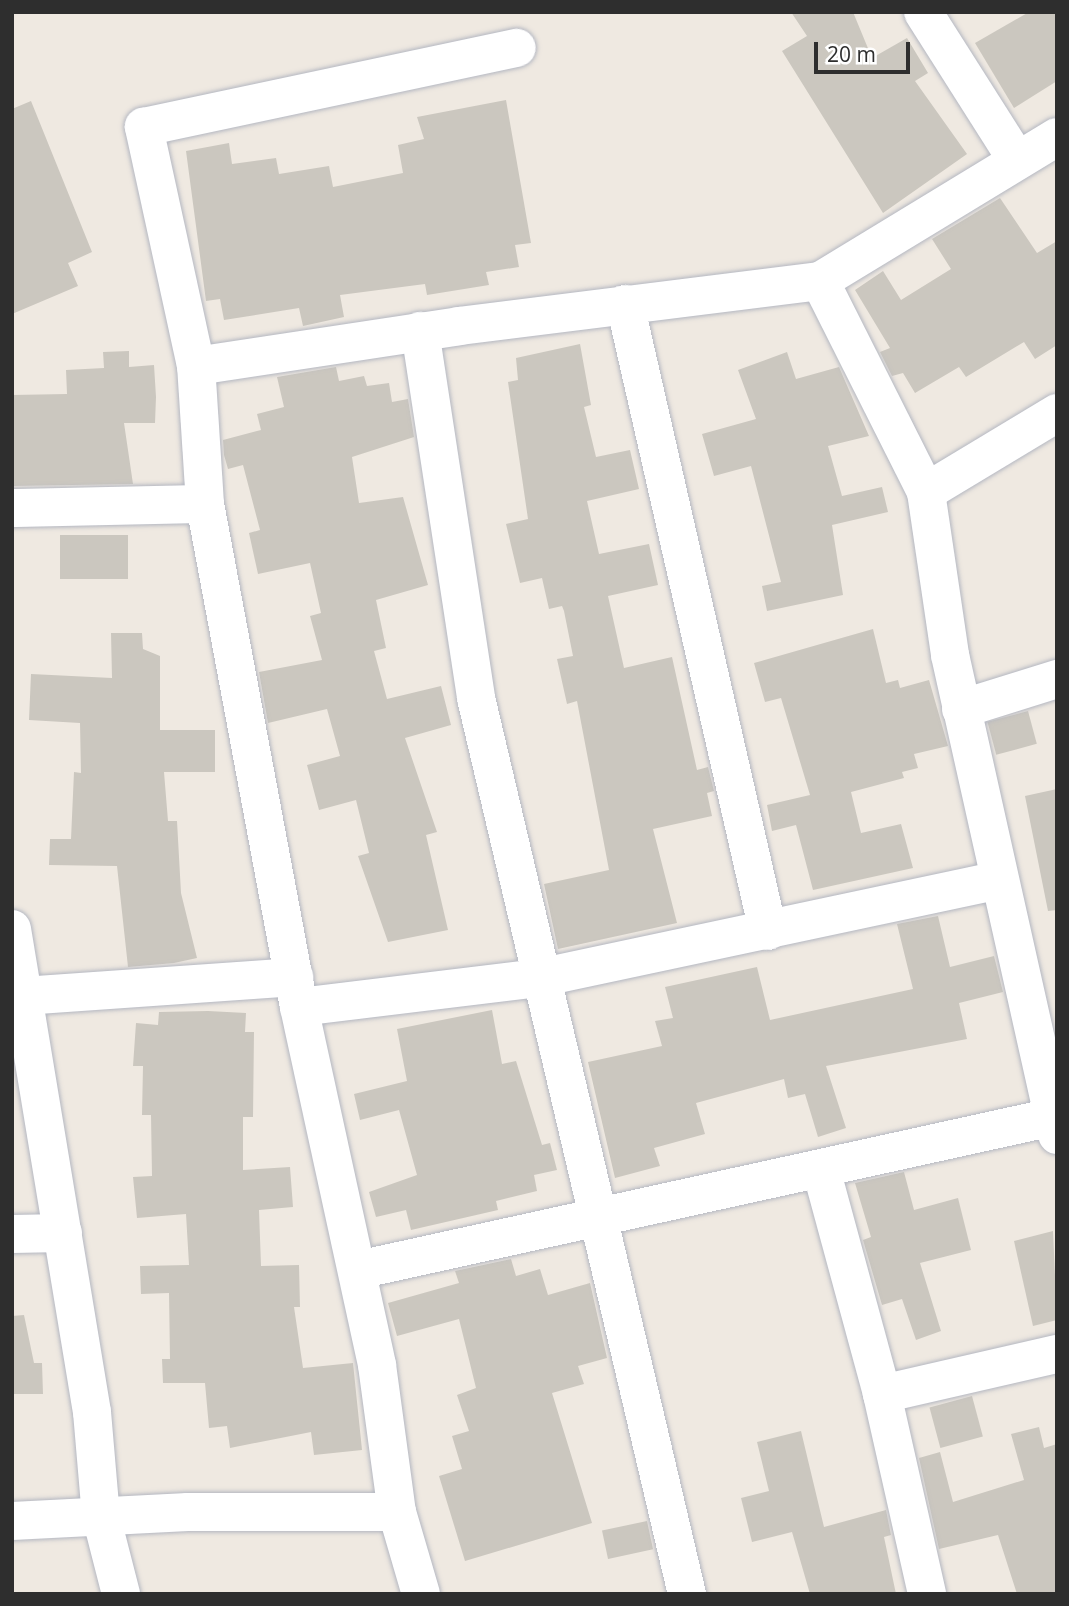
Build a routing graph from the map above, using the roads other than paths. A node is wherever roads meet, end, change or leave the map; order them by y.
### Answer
1 (923, 12) edge
2 (517, 48) dead end
3 (1057, 137) edge
4 (1017, 160) junction
5 (820, 281) junction
6 (625, 304) junction
7 (420, 331) junction
8 (196, 366) junction
9 (1057, 413) edge
10 (926, 492) junction
11 (205, 504) junction
12 (12, 508) edge
13 (1057, 679) edge
14 (961, 709) junction
15 (996, 881) junction
16 (12, 929) edge
17 (768, 932) junction
18 (539, 978) junction
19 (297, 992) junction
20 (24, 996) junction
21 (1055, 1123) edge
22 (821, 1169) junction
23 (599, 1220) junction
24 (62, 1233) junction
25 (12, 1234) edge
26 (358, 1270) junction
27 (1057, 1354) edge
28 (882, 1394) junction
29 (397, 1512) junction
30 (101, 1516) junction
31 (12, 1521) edge
32 (121, 1594) edge
33 (421, 1594) edge
34 (687, 1594) edge
35 (927, 1594) edge

1 - 4 street
2 - 8 street
3 - 4 street
4 - 5 street
5 - 6 street
5 - 10 street
6 - 7 street
6 - 17 street
7 - 8 street
7 - 18 street
8 - 11 street
9 - 10 street
10 - 14 street
11 - 12 street
11 - 19 street
13 - 14 street
14 - 15 street
15 - 17 street
15 - 21 street
16 - 20 street
17 - 18 street
18 - 19 street
18 - 23 street
19 - 20 street
19 - 26 street
20 - 24 street
21 - 22 street
22 - 23 street
22 - 28 street
23 - 26 street
23 - 34 street
24 - 25 street
24 - 30 street
26 - 29 street
27 - 28 street
28 - 35 street
29 - 30 street
29 - 33 street
30 - 31 street
30 - 32 street

